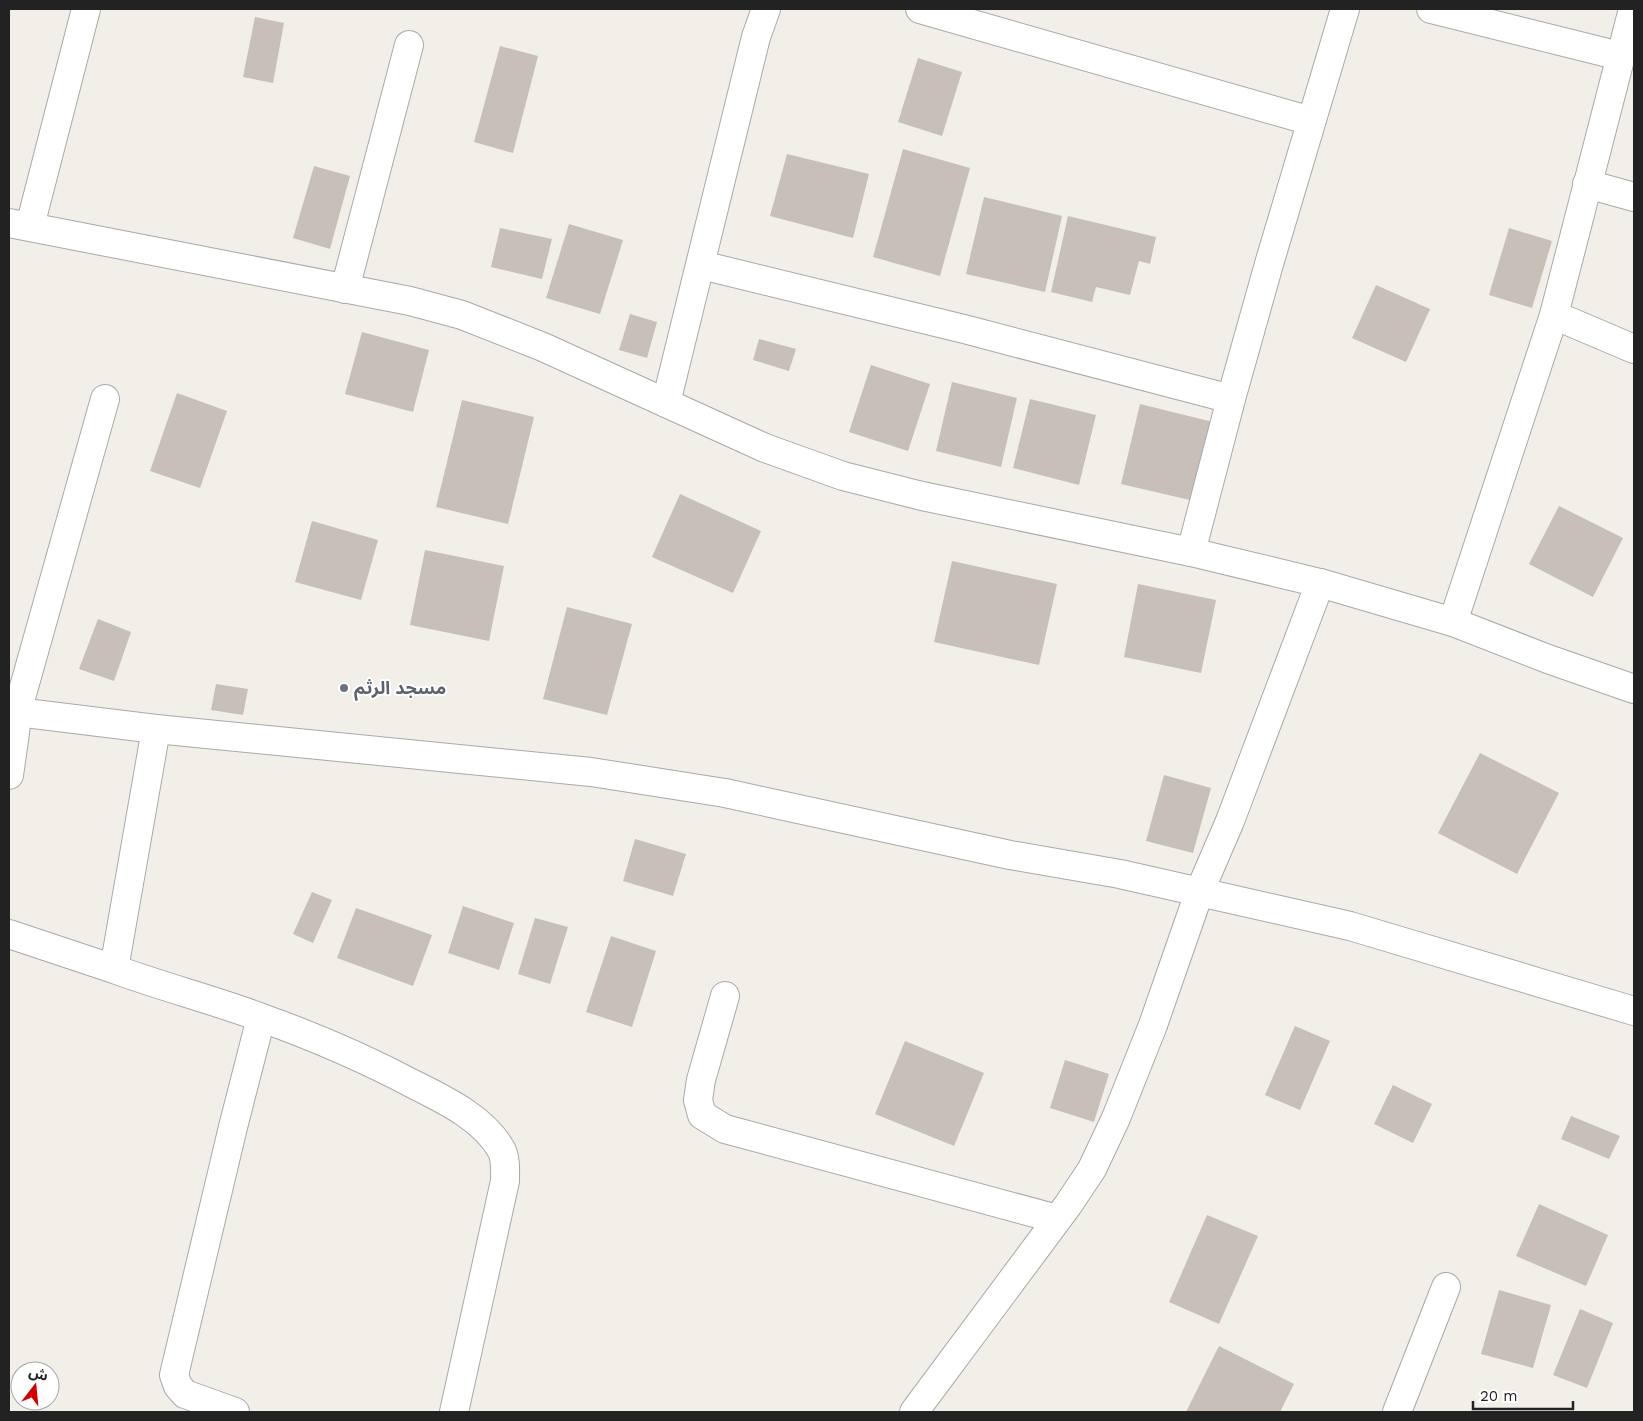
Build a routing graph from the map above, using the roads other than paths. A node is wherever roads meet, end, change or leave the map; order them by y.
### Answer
1 (86, 9) edge
2 (766, 9) edge
3 (920, 9) edge
4 (1345, 9) edge
5 (1431, 9) edge
6 (1633, 9) edge
7 (409, 45) dead end
8 (1620, 56) junction
9 (1311, 121) junction
10 (1587, 184) junction
11 (1634, 197) edge
12 (20, 225) edge
13 (701, 265) junction
14 (346, 288) junction
15 (1554, 315) junction
16 (1634, 349) edge
17 (105, 399) dead end
18 (1231, 399) junction
19 (666, 403) junction
20 (1191, 552) junction
21 (1320, 583) junction
22 (1453, 622) junction
23 (1634, 689) edge
24 (13, 711) edge
25 (156, 729) junction
26 (9, 775) edge
27 (1199, 893) junction
28 (9, 934) edge
29 (114, 969) junction
30 (725, 996) dead end
31 (1634, 1011) edge
32 (261, 1018) junction
33 (1057, 1219) junction
34 (1446, 1286) dead end
35 (235, 1412) edge
36 (454, 1412) edge
37 (914, 1412) edge
38 (1396, 1412) edge

1 - 12 street
2 - 13 street
3 - 9 street
4 - 9 street
5 - 8 street
6 - 8 street
7 - 14 street
8 - 10 street
9 - 18 street
10 - 11 street
10 - 15 street
12 - 14 street
13 - 18 street
13 - 19 street
14 - 19 street
15 - 16 street
15 - 22 street
17 - 24 street
18 - 20 street
19 - 20 street
20 - 21 street
21 - 22 street
21 - 27 street
22 - 23 street
24 - 25 street
24 - 26 street
25 - 27 street
25 - 29 street
27 - 31 street
27 - 33 street
28 - 29 street
29 - 32 street
30 - 33 street
32 - 35 street
32 - 36 street
33 - 37 street
34 - 38 street

